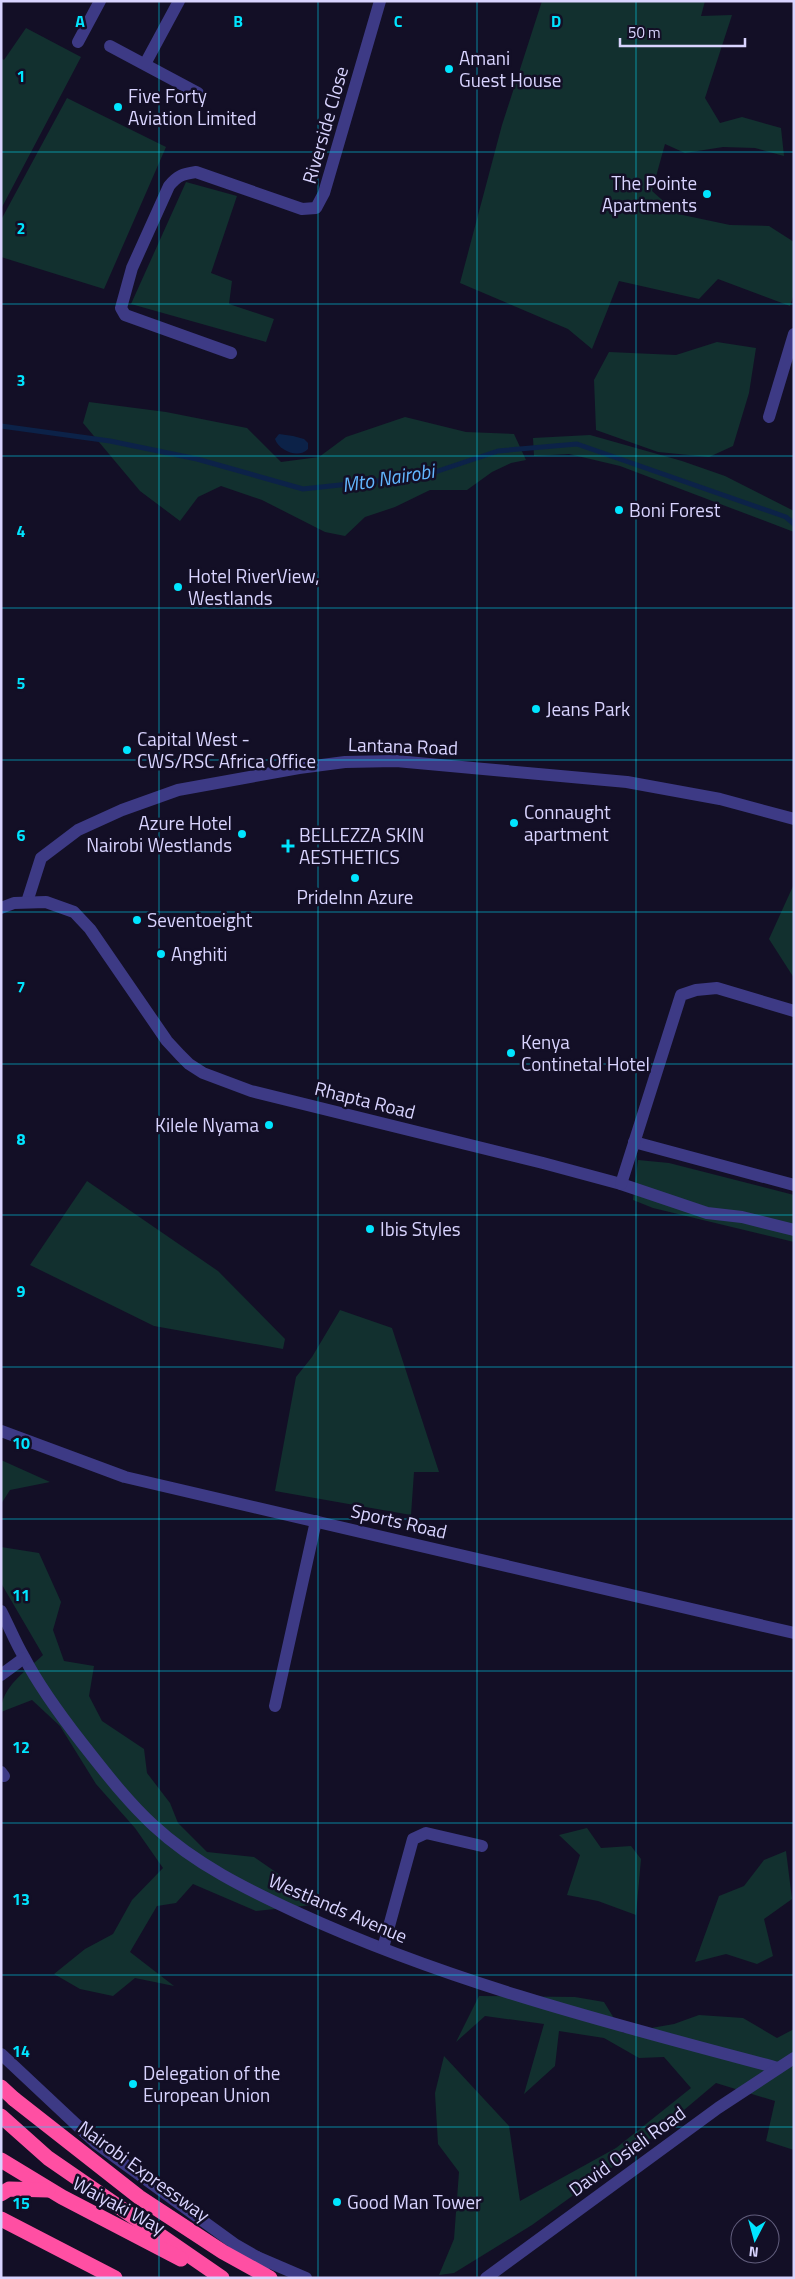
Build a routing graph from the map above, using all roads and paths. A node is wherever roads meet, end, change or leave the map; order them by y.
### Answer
1 (100, 1) edge
2 (179, 1) edge
3 (380, 1) edge
4 (78, 42) dead end
5 (110, 46) dead end
6 (145, 64) junction
7 (198, 93) dead end
8 (794, 334) edge
9 (231, 353) dead end
10 (769, 417) dead end
11 (794, 819) edge
12 (27, 902) junction
13 (1, 908) edge
14 (794, 1011) edge
15 (634, 1142) junction
16 (621, 1184) junction
17 (794, 1185) edge
18 (794, 1230) edge
19 (1, 1431) edge
20 (316, 1521) junction
21 (1, 1610) edge
22 (794, 1633) edge
23 (24, 1658) junction
24 (1, 1675) edge
25 (275, 1706) dead end
26 (482, 1846) dead end
27 (383, 1948) junction
28 (1, 2054) edge
29 (794, 2058) edge
30 (778, 2068) junction
31 (1, 2087) edge
32 (1, 2116) edge
33 (1, 2160) edge
34 (51, 2190) junction
35 (1, 2194) edge
36 (3, 2218) edge
37 (257, 2257) junction
38 (115, 2278) edge
39 (222, 2278) edge
40 (268, 2278) edge
41 (306, 2278) edge
42 (486, 2278) edge

1 - 4 street
2 - 6 street
3 - 9 street, Riverside Close
5 - 6 street
6 - 7 street
8 - 10 street
11 - 12 street, Lantana Road
12 - 13 street, Rhapta Road
12 - 16 street, Rhapta Road
14 - 15 street
15 - 16 street
15 - 17 street
16 - 18 street, Rhapta Road
19 - 20 street, Sports Road
20 - 22 street, Sports Road
20 - 25 street
21 - 23 street, Westlands Avenue
23 - 24 street
23 - 27 street, Westlands Avenue
26 - 27 street
27 - 30 street, Westlands Avenue
28 - 37 street
29 - 30 street, David Osieli Road
30 - 42 street, David Osieli Road
31 - 40 highway, Nairobi Expressway, bridge
32 - 39 highway
33 - 34 highway, Waiyaki Way
34 - 35 highway
34 - 39 highway, Waiyaki Way
36 - 38 highway
37 - 40 street
37 - 41 street

